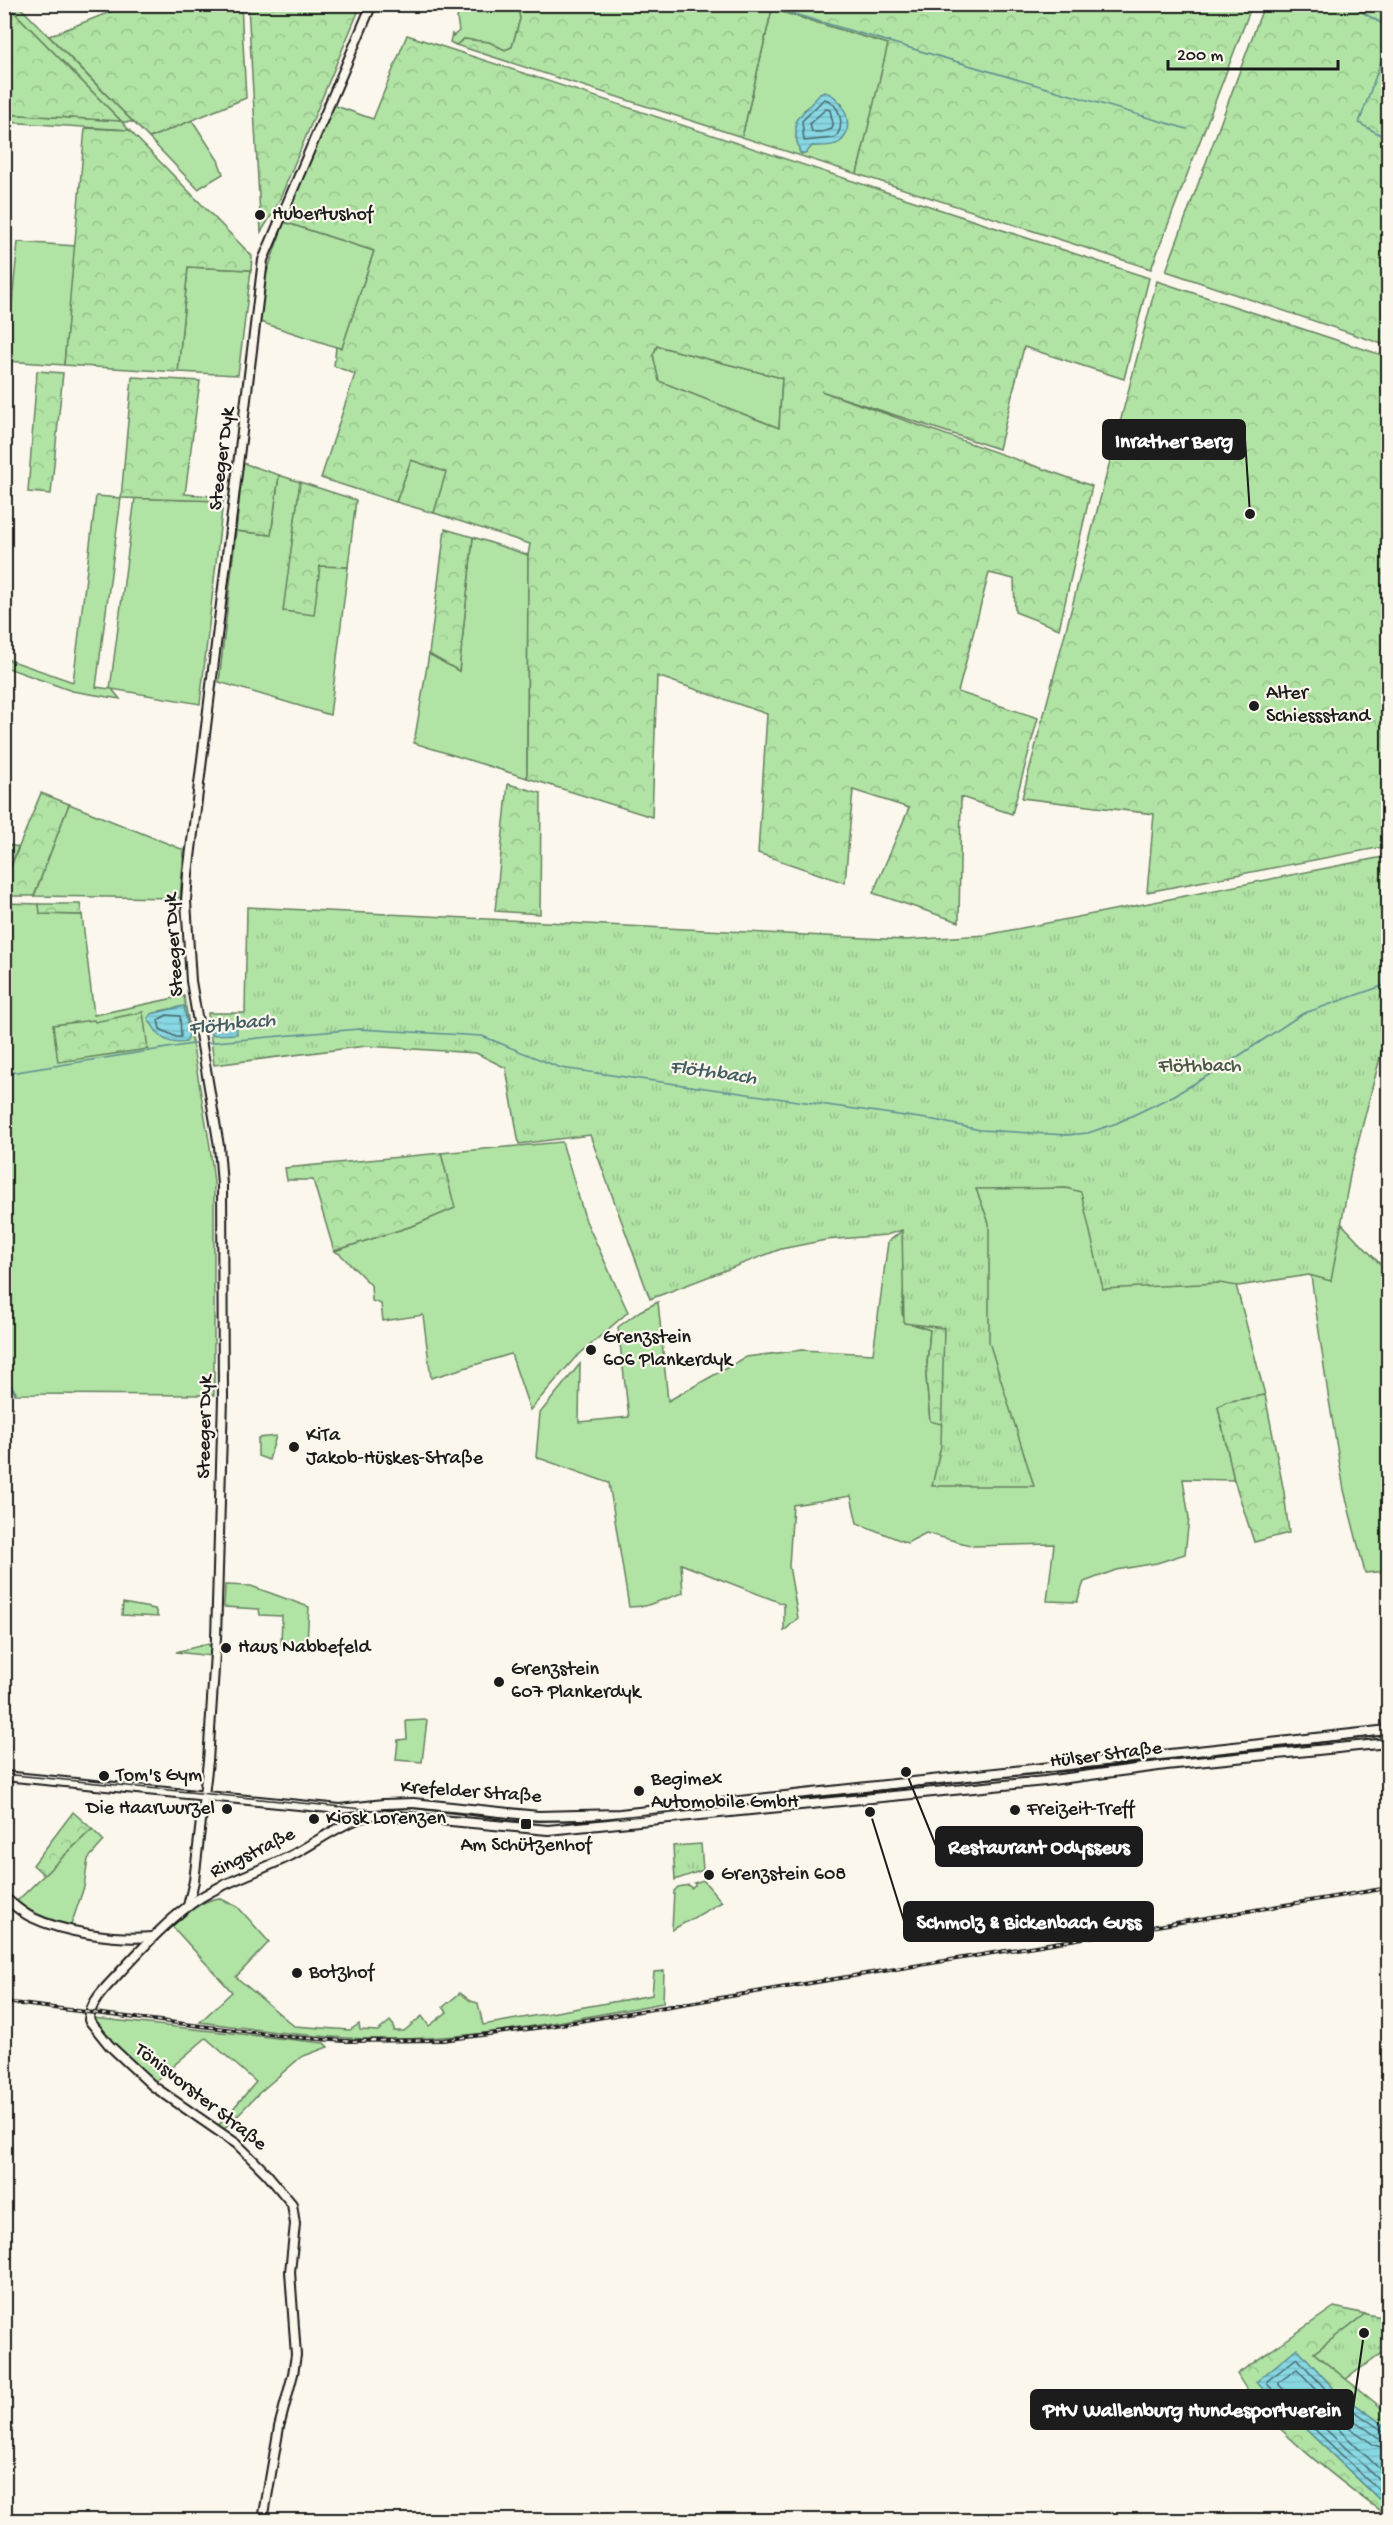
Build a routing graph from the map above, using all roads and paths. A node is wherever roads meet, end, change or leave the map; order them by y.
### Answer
1 (372, 4) edge
2 (1389, 1730) edge
3 (1389, 1743) edge
4 (4, 1776) edge
5 (935, 1780) joint
6 (204, 1796) junction
7 (828, 1802) joint
8 (376, 1814) joint
9 (4, 1897) edge
10 (188, 1906) junction
11 (152, 1937) junction
12 (263, 2520) edge

1 - 6 street, Steeger Dyk
2 - 5 street, Hülser Straße
3 - 7 street, Hülser Straße
4 - 6 street, Krefelder Straße
5 - 6 street, Krefelder Straße
6 - 10 street, Steeger Dyk
7 - 8 street, Krefelder Straße
8 - 10 street, Ringstraße
9 - 11 street
10 - 11 street, Ringstraße
11 - 12 street, Tönisvorster Straße

